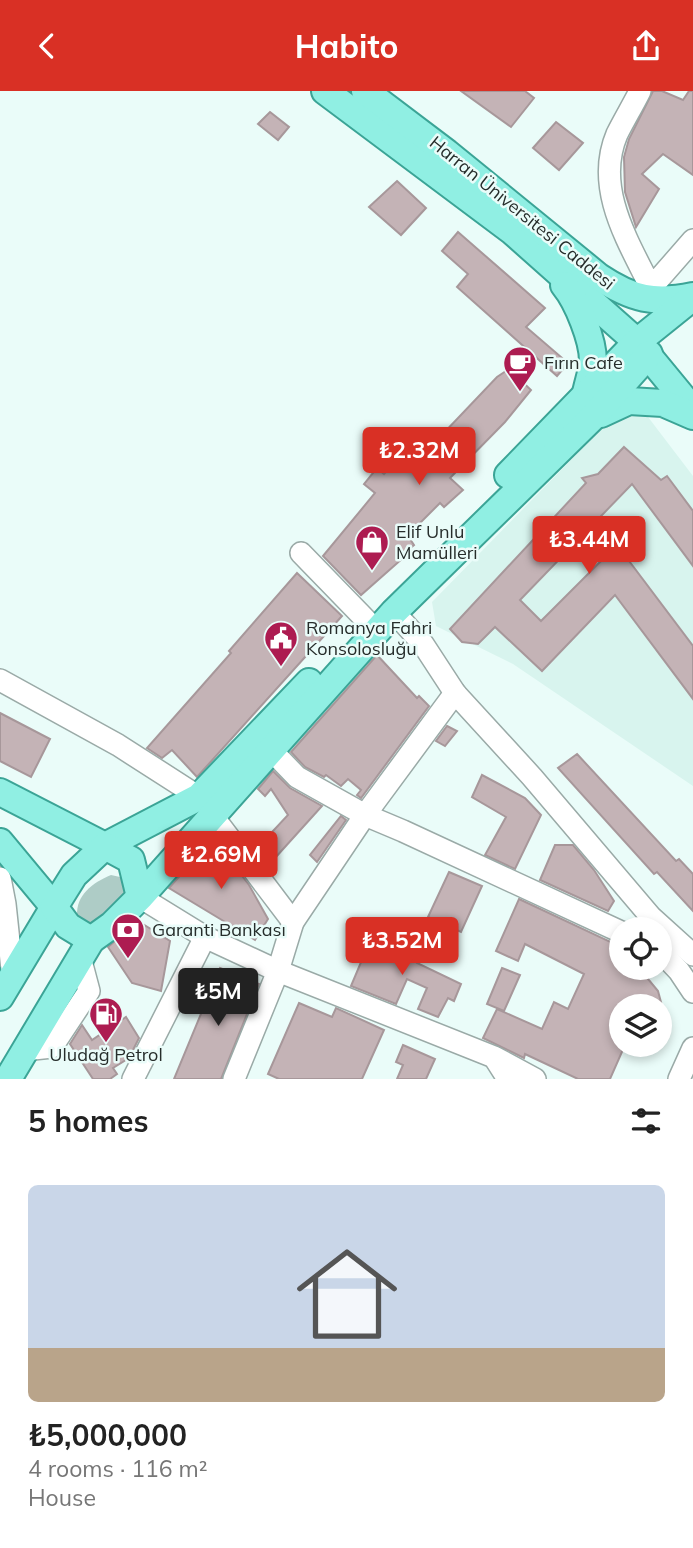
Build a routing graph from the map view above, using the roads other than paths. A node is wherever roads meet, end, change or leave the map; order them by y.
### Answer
1 (325, 91) edge
2 (365, 91) edge
3 (640, 91) edge
4 (512, 231) junction
5 (693, 240) edge
6 (693, 297) edge
7 (643, 348) junction
8 (589, 406) junction
9 (693, 410) edge
10 (693, 416) edge
11 (301, 553) dead end
12 (394, 612) junction
13 (368, 622) junction
14 (0, 680) edge
15 (455, 693) junction
16 (271, 750) junction
17 (0, 792) edge
18 (206, 806) junction
19 (365, 815) junction
20 (0, 842) edge
21 (106, 846) junction
22 (0, 878) edge
23 (140, 897) junction
24 (54, 907) junction
25 (293, 922) junction
26 (609, 926) edge
27 (205, 937) junction
28 (85, 948) junction
29 (693, 955) edge
30 (672, 964) edge
31 (278, 971) junction
32 (6, 988) edge
33 (693, 992) edge
34 (693, 1048) edge
35 (494, 1057) junction
36 (10, 1078) edge
37 (133, 1079) edge
38 (234, 1079) edge
39 (508, 1079) edge
40 (535, 1079) edge
41 (679, 1079) edge

1 - 4 main road, Harran Üniversitesi Caddesi
2 - 6 main road, Harran Üniversitesi Caddesi
3 - 5 street
4 - 7 main road
4 - 8 main road
6 - 7 main road
7 - 8 main road
7 - 9 main road
8 - 10 main road
8 - 12 main road
8 - 13 main road
11 - 13 street
12 - 15 street
12 - 16 main road
13 - 18 main road
14 - 18 street
15 - 19 street
15 - 29 street
16 - 18 main road
16 - 19 street
17 - 21 main road
18 - 21 main road
18 - 23 main road
18 - 25 street
19 - 25 street
19 - 26 street
20 - 24 main road
21 - 23 main road
21 - 24 main road
22 - 32 street
23 - 27 street
23 - 28 main road
24 - 28 main road
24 - 32 main road
25 - 31 street
27 - 31 street
27 - 37 street
28 - 36 main road
30 - 33 street
31 - 35 street
31 - 38 street
34 - 41 street
35 - 39 street
35 - 40 street

